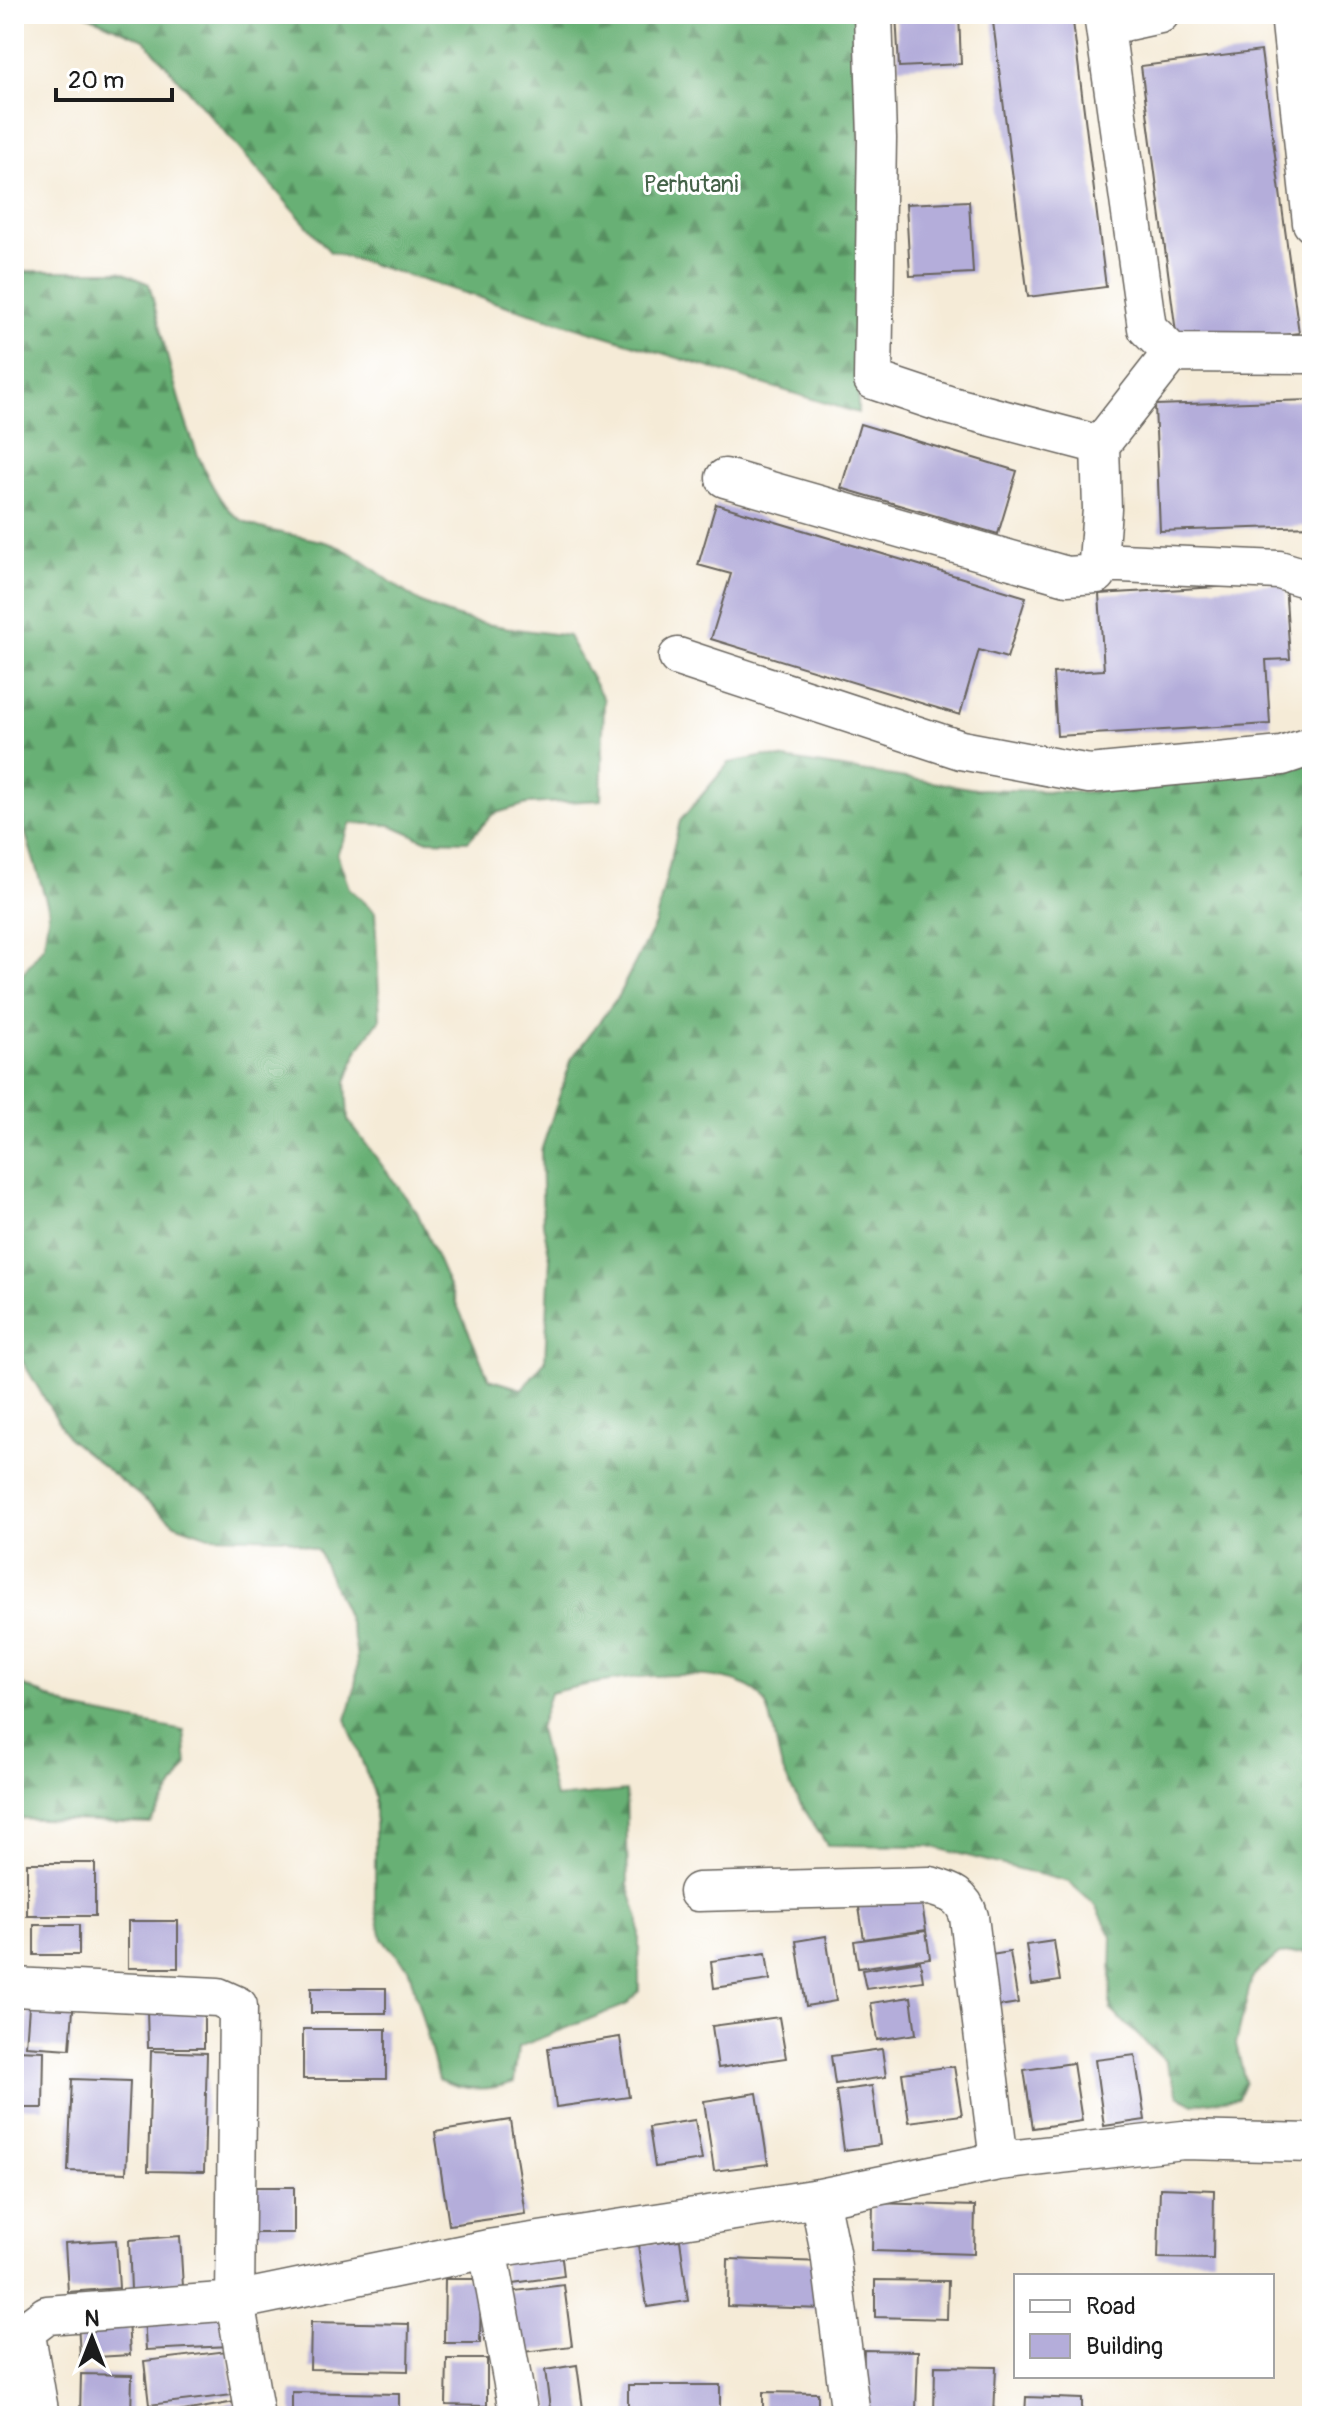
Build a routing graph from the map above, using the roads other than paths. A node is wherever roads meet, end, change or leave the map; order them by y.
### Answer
1 (873, 14) edge
2 (1160, 14) edge
3 (1290, 14) edge
4 (1104, 20) edge
5 (1312, 223) edge
6 (1172, 353) junction
7 (1312, 354) edge
8 (1100, 445) junction
9 (725, 478) dead end
10 (1098, 562) junction
11 (1312, 580) edge
12 (678, 657) dead end
13 (1312, 746) edge
14 (698, 1892) dead end
15 (14, 1987) edge
16 (1312, 2143) edge
17 (999, 2161) junction
18 (819, 2198) junction
19 (488, 2249) junction
20 (235, 2301) junction
21 (40, 2416) edge
22 (255, 2416) edge
23 (519, 2416) edge
24 (851, 2416) edge

1 - 8 street
2 - 4 street
3 - 5 street
4 - 6 street
6 - 7 street
6 - 8 street
8 - 10 street
9 - 10 street
10 - 11 street
12 - 13 street
14 - 17 street
15 - 20 street
16 - 17 street
17 - 18 street
18 - 19 street
18 - 24 street
19 - 20 street
19 - 23 street
20 - 21 street
20 - 22 street

